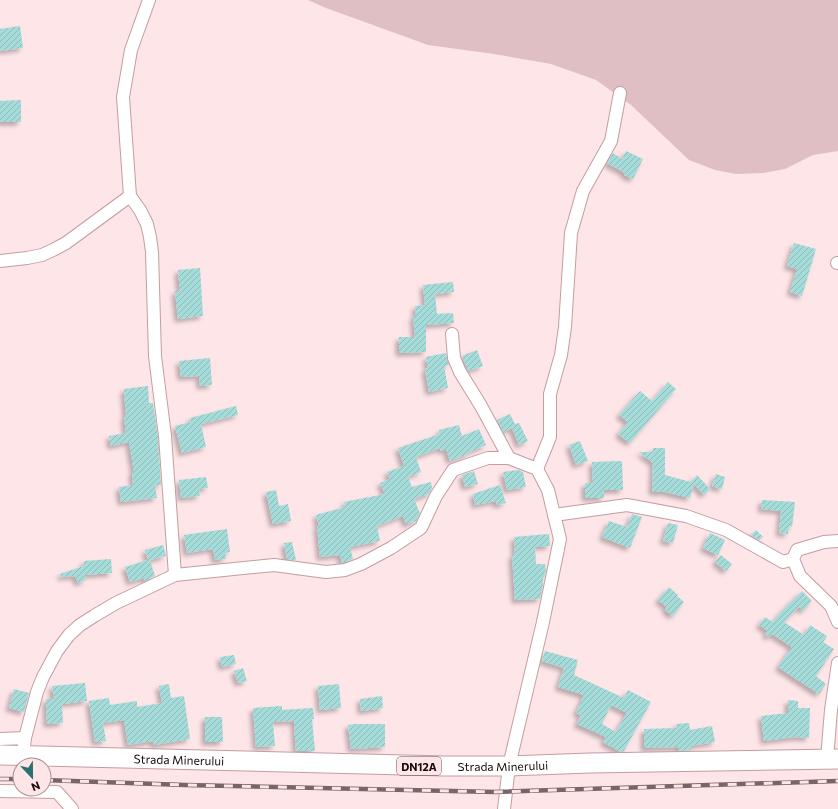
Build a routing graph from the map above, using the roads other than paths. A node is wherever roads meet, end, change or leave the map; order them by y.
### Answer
1 (149, 0) edge
2 (620, 93) dead end
3 (130, 196) junction
4 (0, 261) edge
5 (452, 334) dead end
6 (509, 458) junction
7 (536, 469) junction
8 (554, 514) junction
9 (838, 541) edge
10 (793, 559) junction
11 (175, 575) junction
12 (838, 622) edge
13 (838, 663) edge
14 (0, 739) edge
15 (24, 747) junction
16 (0, 755) edge
17 (832, 759) edge
18 (508, 766) junction
19 (0, 791) edge
20 (72, 809) edge
21 (504, 809) edge

1 - 3 street
2 - 7 street
3 - 4 street
3 - 11 street
5 - 6 street
6 - 7 street
6 - 11 street
7 - 8 street
8 - 10 street
8 - 18 street
9 - 10 street
10 - 12 street
11 - 15 street
13 - 17 street
14 - 15 street
15 - 16 main road, Strada Minerului / DN12A
15 - 18 main road, Strada Minerului / DN12A
17 - 18 main road, Strada Minerului / DN12A
18 - 21 street
19 - 20 street

